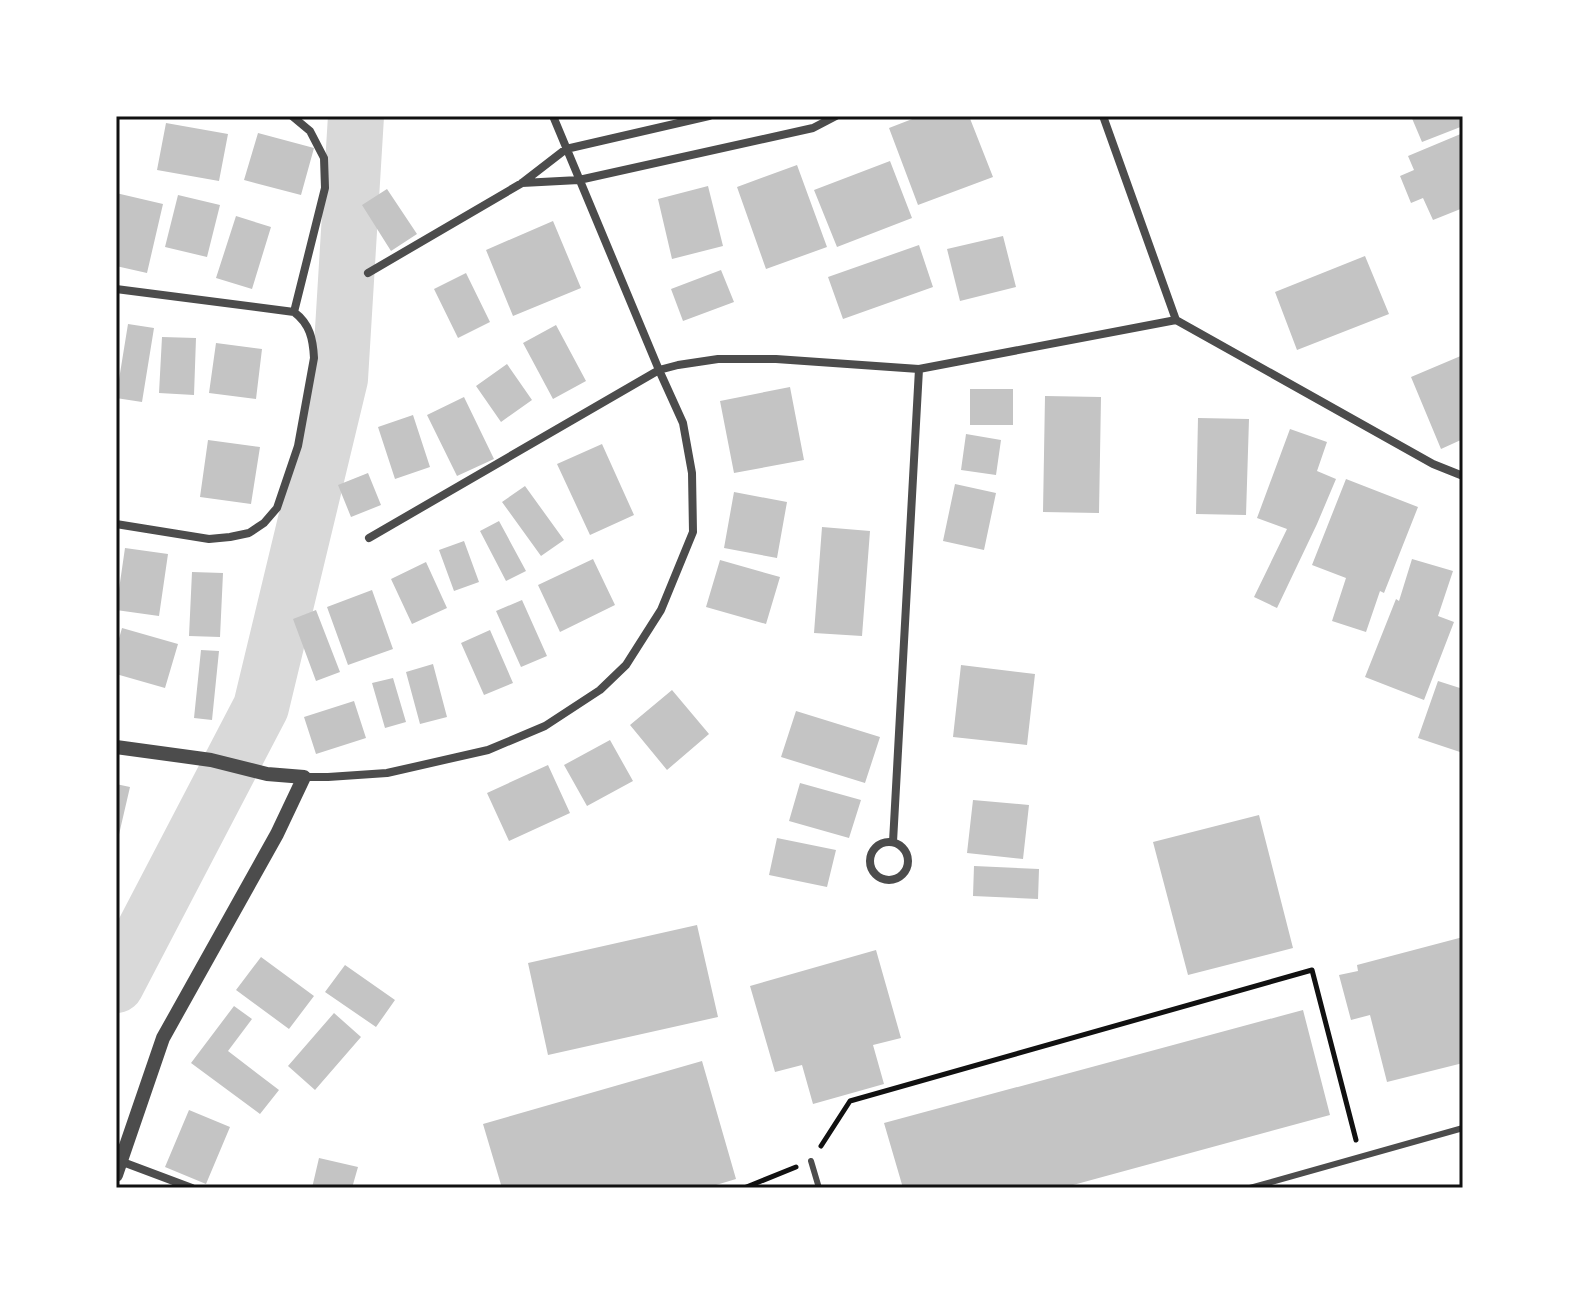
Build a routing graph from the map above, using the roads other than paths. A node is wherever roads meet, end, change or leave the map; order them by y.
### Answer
1 (292, 116) edge
2 (553, 116) edge
3 (709, 116) edge
4 (836, 116) edge
5 (1103, 116) edge
6 (566, 149) junction
7 (579, 180) junction
8 (522, 183) junction
9 (368, 273) dead end
10 (116, 289) edge
11 (294, 312) junction
12 (1176, 320) junction
13 (919, 369) junction
14 (659, 370) junction
15 (1463, 476) edge
16 (116, 524) edge
17 (369, 538) dead end
18 (116, 747) edge
19 (304, 777) junction
20 (893, 842) junction
21 (1463, 1128) edge
22 (811, 1161) road end
23 (118, 1168) edge
24 (192, 1188) edge
25 (819, 1188) edge
26 (1250, 1188) edge

1 - 11 street
2 - 6 street
3 - 6 street
4 - 7 street
5 - 12 street
6 - 7 street
6 - 8 street
7 - 8 street
7 - 14 street
8 - 9 street
10 - 11 street
11 - 16 street
12 - 13 street
12 - 15 street
13 - 14 street
13 - 20 street
14 - 17 street
14 - 19 street
18 - 19 street
19 - 23 street
20 - 20 street
21 - 26 lane
22 - 25 lane
23 - 24 street

